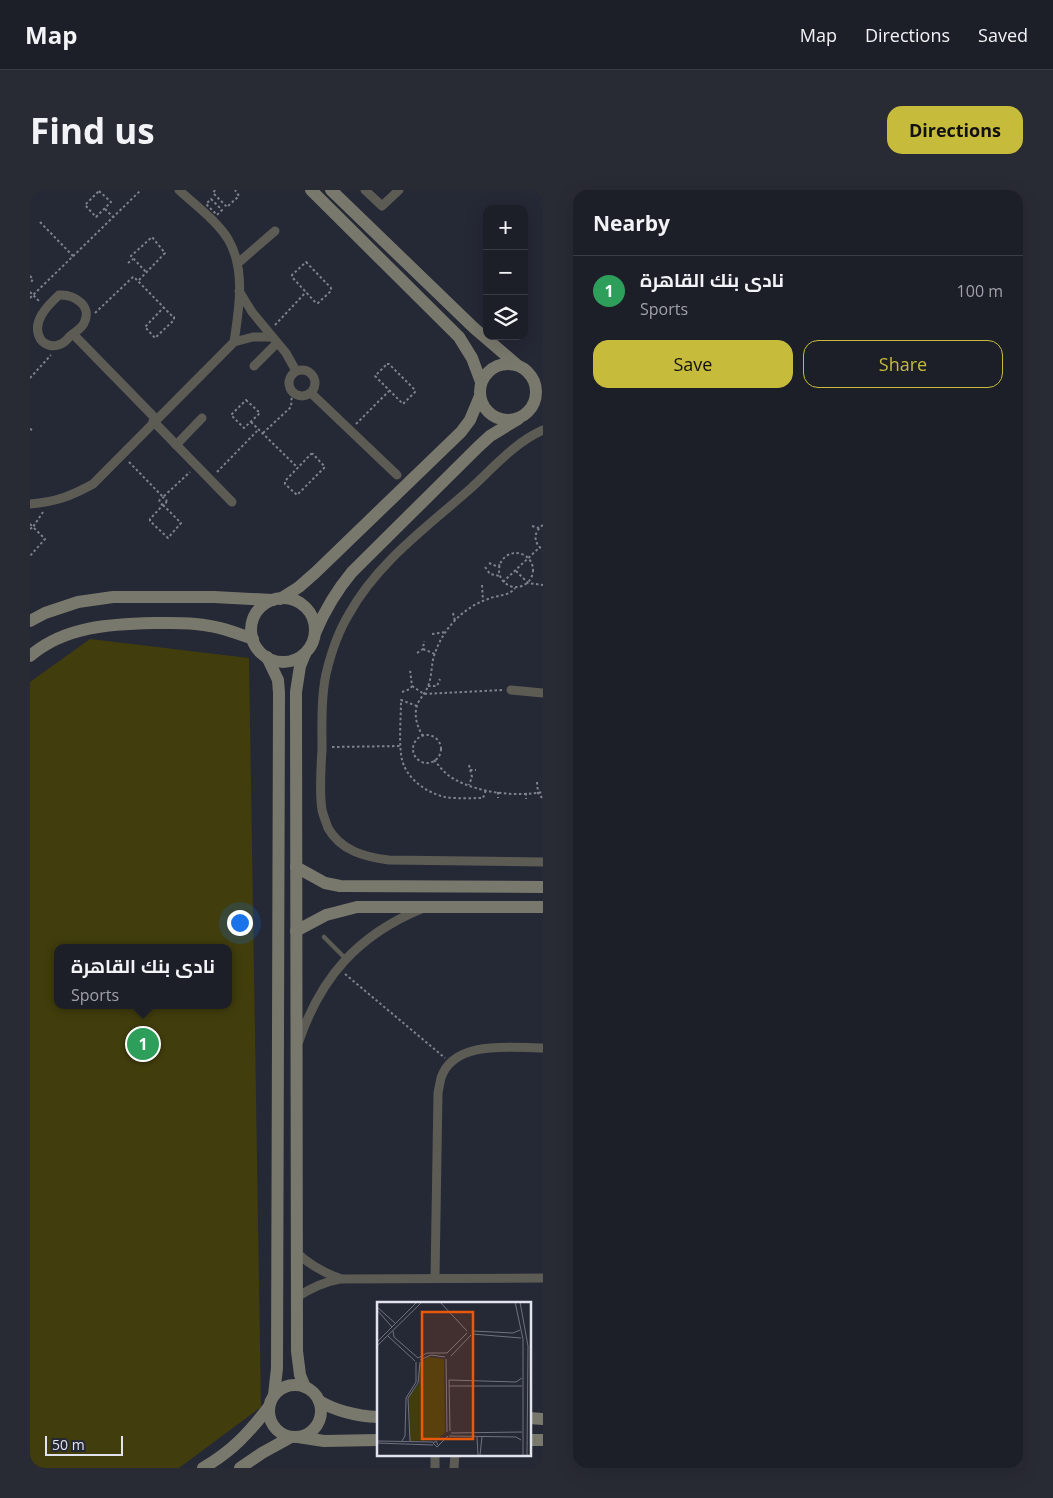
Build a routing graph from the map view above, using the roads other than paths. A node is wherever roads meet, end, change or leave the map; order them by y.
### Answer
1 (179, 190) edge
2 (311, 190) edge
3 (331, 190) edge
4 (364, 190) edge
5 (399, 190) edge
6 (274, 231) dead end
7 (238, 263) junction
8 (239, 291) junction
9 (72, 334) junction
10 (272, 338) junction
11 (234, 342) junction
12 (516, 364) junction
13 (254, 366) dead end
14 (296, 371) junction
15 (538, 377) edge
16 (481, 382) junction
17 (311, 393) junction
18 (480, 396) junction
19 (543, 408) edge
20 (523, 415) junction
21 (202, 418) dead end
22 (155, 420) junction
23 (543, 430) edge
24 (176, 445) junction
25 (397, 475) dead end
26 (232, 502) dead end
27 (30, 504) edge
28 (277, 599) junction
29 (30, 620) edge
30 (315, 633) junction
31 (253, 639) junction
32 (304, 654) junction
33 (30, 656) edge
34 (267, 657) junction
35 (511, 690) road end
36 (543, 693) edge
37 (543, 862) edge
38 (296, 867) junction
39 (543, 887) edge
40 (427, 907) junction
41 (543, 907) edge
42 (296, 931) junction
43 (324, 937) dead end
44 (346, 959) junction
45 (543, 1048) edge
46 (296, 1049) junction
47 (297, 1252) junction
48 (435, 1278) junction
49 (543, 1278) edge
50 (340, 1279) junction
51 (297, 1297) junction
52 (305, 1387) junction
53 (274, 1395) junction
54 (319, 1401) junction
55 (268, 1408) junction
56 (377, 1417) edge
57 (530, 1418) edge
58 (543, 1419) edge
59 (295, 1437) junction
60 (377, 1440) edge
61 (530, 1440) edge
62 (543, 1440) edge
63 (203, 1468) edge
64 (240, 1468) edge

1 - 7 street
2 - 16 street
3 - 12 street
4 - 5 street
6 - 7 street
7 - 8 street
8 - 10 street
8 - 11 street
9 - 9 street
9 - 22 street
10 - 11 street
10 - 13 street
10 - 14 street
11 - 22 street
12 - 15 street
12 - 16 street
14 - 17 street
14 - 17 street
15 - 20 street
16 - 18 street
17 - 25 street
18 - 20 street
18 - 28 street
19 - 20 street
20 - 30 street
21 - 24 street
22 - 24 street
22 - 27 street
23 - 37 street
24 - 26 street
28 - 29 street
28 - 30 street
28 - 31 street
30 - 32 street
31 - 33 street
31 - 34 street
32 - 34 street
32 - 38 street
34 - 53 street
35 - 36 street
38 - 39 street
38 - 42 street
40 - 41 street
40 - 42 street
40 - 44 street
42 - 46 street
43 - 44 lane
44 - 46 street
45 - 48 street
46 - 47 street
47 - 50 street
47 - 51 street
48 - 49 street
48 - 50 street
50 - 51 street
51 - 52 street
52 - 53 street
52 - 54 street
53 - 55 street
54 - 56 street
54 - 59 street
55 - 59 street
55 - 63 street
57 - 58 street
59 - 60 street
59 - 64 street
61 - 62 street

